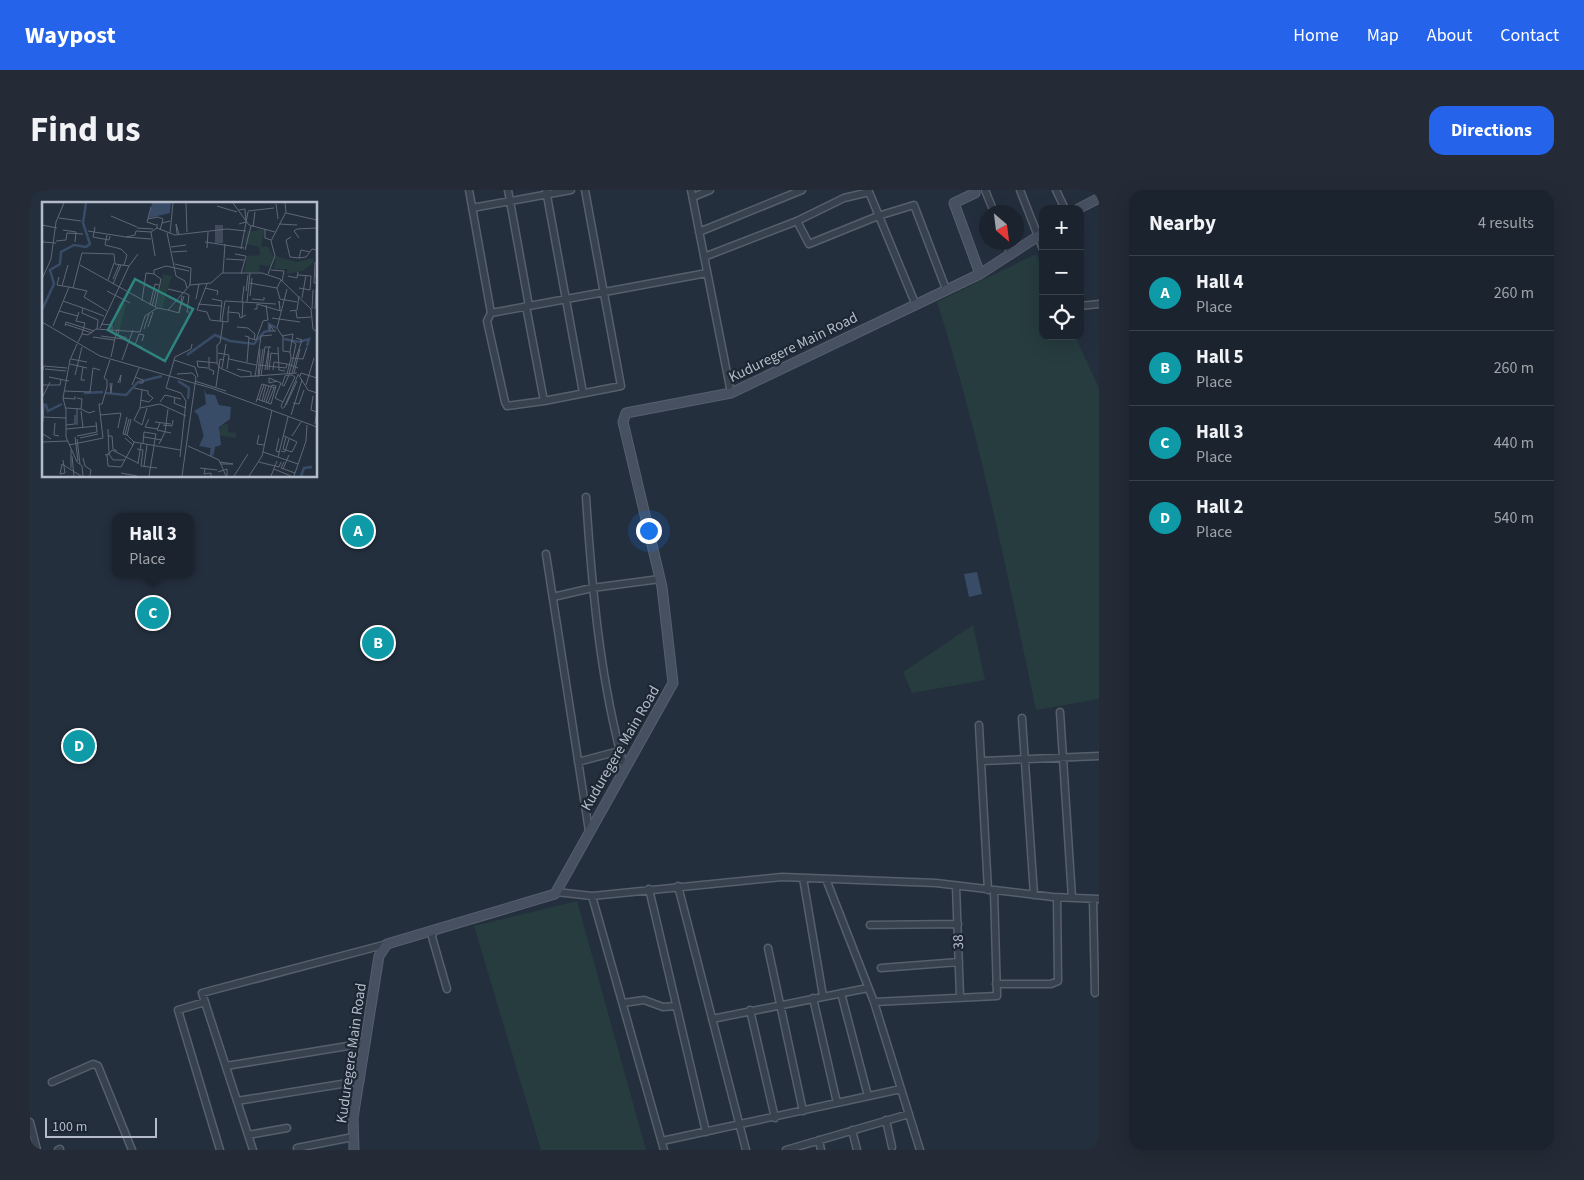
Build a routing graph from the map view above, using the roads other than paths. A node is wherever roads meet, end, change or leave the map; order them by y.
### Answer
1 (469, 190) edge
2 (508, 190) edge
3 (571, 190) edge
4 (585, 190) edge
5 (691, 190) edge
6 (710, 190) edge
7 (802, 190) edge
8 (985, 190) edge
9 (1020, 190) edge
10 (1056, 190) edge
11 (546, 192) edge
12 (975, 192) edge
13 (693, 197) junction
14 (1099, 198) edge
15 (510, 201) junction
16 (991, 205) edge
17 (1063, 205) edge
18 (1084, 206) edge
19 (472, 208) junction
20 (878, 216) junction
21 (797, 221) junction
22 (1039, 230) edge
23 (699, 232) junction
24 (1039, 235) edge
25 (1009, 250) edge
26 (1011, 255) junction
27 (704, 257) junction
28 (707, 273) junction
29 (980, 274) junction
30 (946, 289) junction
31 (603, 292) junction
32 (566, 299) junction
33 (915, 303) junction
34 (1099, 304) edge
35 (528, 306) junction
36 (1084, 306) edge
37 (491, 313) junction
38 (583, 393) junction
39 (731, 393) junction
40 (544, 400) junction
41 (586, 497) dead end
42 (546, 554) dead end
43 (660, 579) junction
44 (592, 588) junction
45 (553, 597) junction
46 (1060, 712) dead end
47 (1022, 718) dead end
48 (979, 725) dead end
49 (620, 751) junction
50 (1099, 756) edge
51 (1064, 758) junction
52 (1025, 760) junction
53 (578, 762) junction
54 (982, 762) junction
55 (625, 770) junction
56 (589, 831) junction
57 (803, 878) junction
58 (826, 879) junction
59 (678, 886) junction
60 (956, 886) junction
61 (649, 889) junction
62 (991, 890) junction
63 (556, 892) junction
64 (1034, 895) junction
65 (592, 896) junction
66 (1057, 898) junction
67 (1072, 898) junction
68 (1096, 899) edge
69 (958, 924) junction
70 (870, 925) dead end
71 (434, 930) junction
72 (387, 944) junction
73 (768, 948) dead end
74 (959, 962) junction
75 (881, 968) dead end
76 (996, 984) junction
77 (868, 988) junction
78 (448, 989) dead end
79 (841, 992) junction
80 (1095, 993) dead end
81 (823, 996) junction
82 (960, 997) junction
83 (812, 998) junction
84 (205, 1002) junction
85 (874, 1002) junction
86 (623, 1003) junction
87 (780, 1004) junction
88 (676, 1006) junction
89 (750, 1010) junction
90 (712, 1019) junction
91 (366, 1043) junction
92 (226, 1066) junction
93 (360, 1080) junction
94 (52, 1082) dead end
95 (901, 1089) junction
96 (868, 1096) junction
97 (237, 1101) junction
98 (837, 1104) junction
99 (803, 1111) junction
100 (909, 1114) junction
101 (775, 1118) junction
102 (886, 1120) junction
103 (30, 1122) edge
104 (740, 1126) junction
105 (287, 1128) dead end
106 (852, 1130) junction
107 (706, 1132) junction
108 (248, 1135) junction
109 (353, 1137) junction
110 (819, 1140) junction
111 (662, 1141) junction
112 (892, 1147) dead end
113 (297, 1148) dead end
114 (37, 1150) edge
115 (132, 1150) edge
116 (220, 1150) edge
117 (253, 1150) edge
118 (354, 1150) edge
119 (664, 1150) edge
120 (746, 1150) edge
121 (786, 1150) edge
122 (821, 1150) edge
123 (857, 1150) edge
124 (920, 1150) edge

1 - 19 street
2 - 15 street
3 - 11 street
4 - 31 street
5 - 13 street
6 - 13 street
7 - 23 street
8 - 12 street
8 - 16 street
9 - 22 street
10 - 17 street
11 - 15 street
11 - 32 street
12 - 29 street
13 - 23 street
14 - 18 street
15 - 19 street
15 - 35 street
19 - 37 street
20 - 21 street
20 - 21 street
20 - 30 street
20 - 33 street
21 - 27 street
23 - 27 street
24 - 26 street, Kuduregere Main Road
25 - 26 street
26 - 29 street, Kuduregere Main Road
27 - 28 street
28 - 31 street
28 - 39 street
29 - 30 street, Kuduregere Main Road
30 - 33 street, Kuduregere Main Road
31 - 32 street
31 - 38 street
32 - 35 street
32 - 38 street
33 - 39 street, Kuduregere Main Road
34 - 36 street
35 - 37 street
35 - 40 street
37 - 40 street
38 - 40 street
39 - 43 street, Kuduregere Main Road
41 - 44 street
42 - 45 street
43 - 44 street
43 - 55 street, Kuduregere Main Road
44 - 45 street
44 - 49 street
45 - 53 street
46 - 51 street
47 - 52 street
48 - 54 street
49 - 53 street
49 - 55 street
50 - 51 street
51 - 52 street
51 - 67 street
52 - 54 street
52 - 64 street
53 - 56 street
54 - 62 street
55 - 56 street, Kuduregere Main Road
56 - 63 street, Kuduregere Main Road
57 - 58 street
57 - 59 street
57 - 81 street
58 - 60 street
58 - 77 street
59 - 61 street
59 - 90 street
60 - 62 street
60 - 69 street, 38
61 - 65 street
61 - 88 street
62 - 64 street
62 - 76 street
63 - 65 street
63 - 71 street
64 - 66 street
65 - 86 street
66 - 67 street
66 - 76 street
67 - 68 street
68 - 80 street
69 - 70 street
69 - 74 street, 38
71 - 72 street
71 - 78 street
72 - 84 street
72 - 91 street, Kuduregere Main Road
73 - 87 street
74 - 75 street
74 - 82 street, 38
76 - 82 street
77 - 79 street
77 - 85 street
79 - 81 street
79 - 96 street
81 - 83 street
82 - 85 street
83 - 87 street
83 - 98 street
84 - 92 street
84 - 116 street
85 - 95 street
86 - 88 street
86 - 111 street
87 - 89 street
87 - 99 street
88 - 107 street
89 - 90 street
89 - 101 street
90 - 104 street
91 - 92 street
91 - 93 street, Kuduregere Main Road
92 - 97 street
93 - 97 street
93 - 109 street, Kuduregere Main Road
94 - 115 street
95 - 96 street
95 - 100 street
96 - 98 street
97 - 108 street
98 - 99 street
99 - 101 street
100 - 102 street
100 - 124 street
101 - 104 street
102 - 106 street
102 - 112 street
103 - 114 street
104 - 107 street
104 - 120 street
105 - 108 street
106 - 110 street
106 - 123 street
107 - 111 street
108 - 117 street
109 - 113 street
109 - 118 street, Kuduregere Main Road
110 - 121 street
110 - 122 street
111 - 119 street

